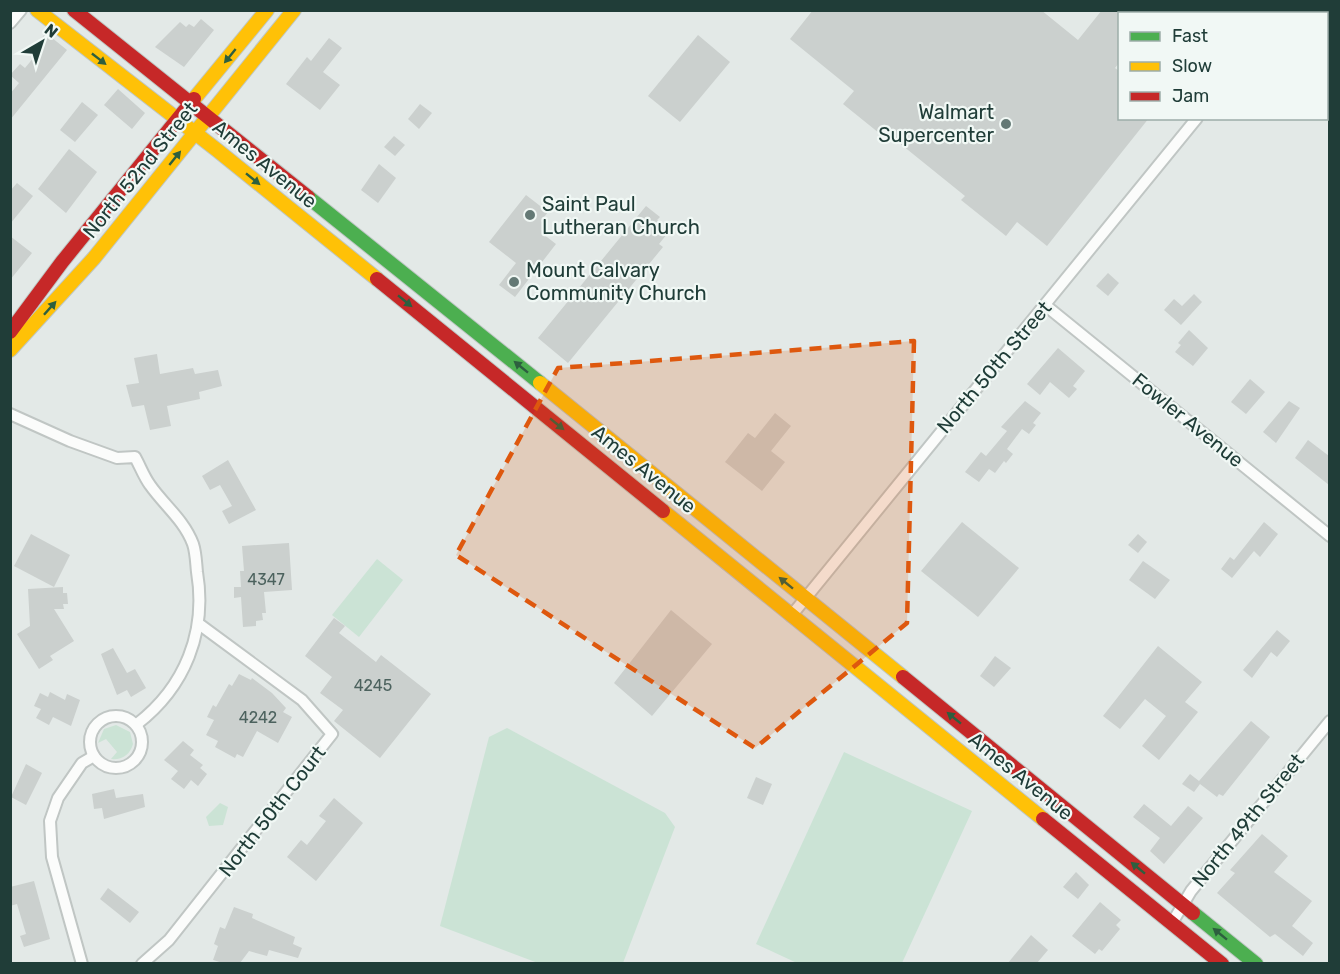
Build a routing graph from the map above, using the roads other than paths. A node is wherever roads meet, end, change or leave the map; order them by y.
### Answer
1 (21, 10) edge
2 (37, 10) edge
3 (74, 10) edge
4 (267, 10) edge
5 (294, 10) edge
6 (10, 23) edge
7 (191, 103) junction
8 (208, 117) junction
9 (178, 120) junction
10 (1195, 120) edge
11 (195, 133) junction
12 (1045, 305) junction
13 (10, 332) edge
14 (10, 350) edge
15 (10, 414) edge
16 (1329, 536) edge
17 (806, 599) junction
18 (791, 616) junction
19 (199, 624) junction
20 (1329, 721) edge
21 (137, 724) junction
22 (94, 756) junction
23 (1184, 905) junction
24 (1172, 923) junction
25 (82, 963) edge
26 (142, 963) edge
27 (1222, 963) edge
28 (1257, 963) edge

1 - 6 street
2 -> 9 main road, Ames Avenue
3 - 7 main road, Ames Avenue
4 -> 7 main road, North 52nd Street
5 - 8 main road, North 52nd Street
7 - 8 main road, Ames Avenue
7 - 9 main road, North 52nd Street
8 - 11 main road, North 52nd Street
17 -> 8 main road, Ames Avenue
9 - 11 main road, Ames Avenue
9 - 13 main road, North 52nd Street
10 - 12 street, North 50th Street
14 -> 11 main road, North 52nd Street
11 -> 18 main road, Ames Avenue
12 - 16 street, Fowler Avenue
12 - 17 street, North 50th Street
15 - 19 street
17 - 18 street, North 50th Street
23 -> 17 main road, Ames Avenue
18 - 24 main road, Ames Avenue
19 - 21 street
19 - 26 street, North 50th Court
20 - 23 street, North 49th Street
21 - 22 street
21 - 22 street
22 - 25 street
23 - 24 street, North 49th Street
28 -> 23 main road, Ames Avenue
24 - 27 main road, Ames Avenue

